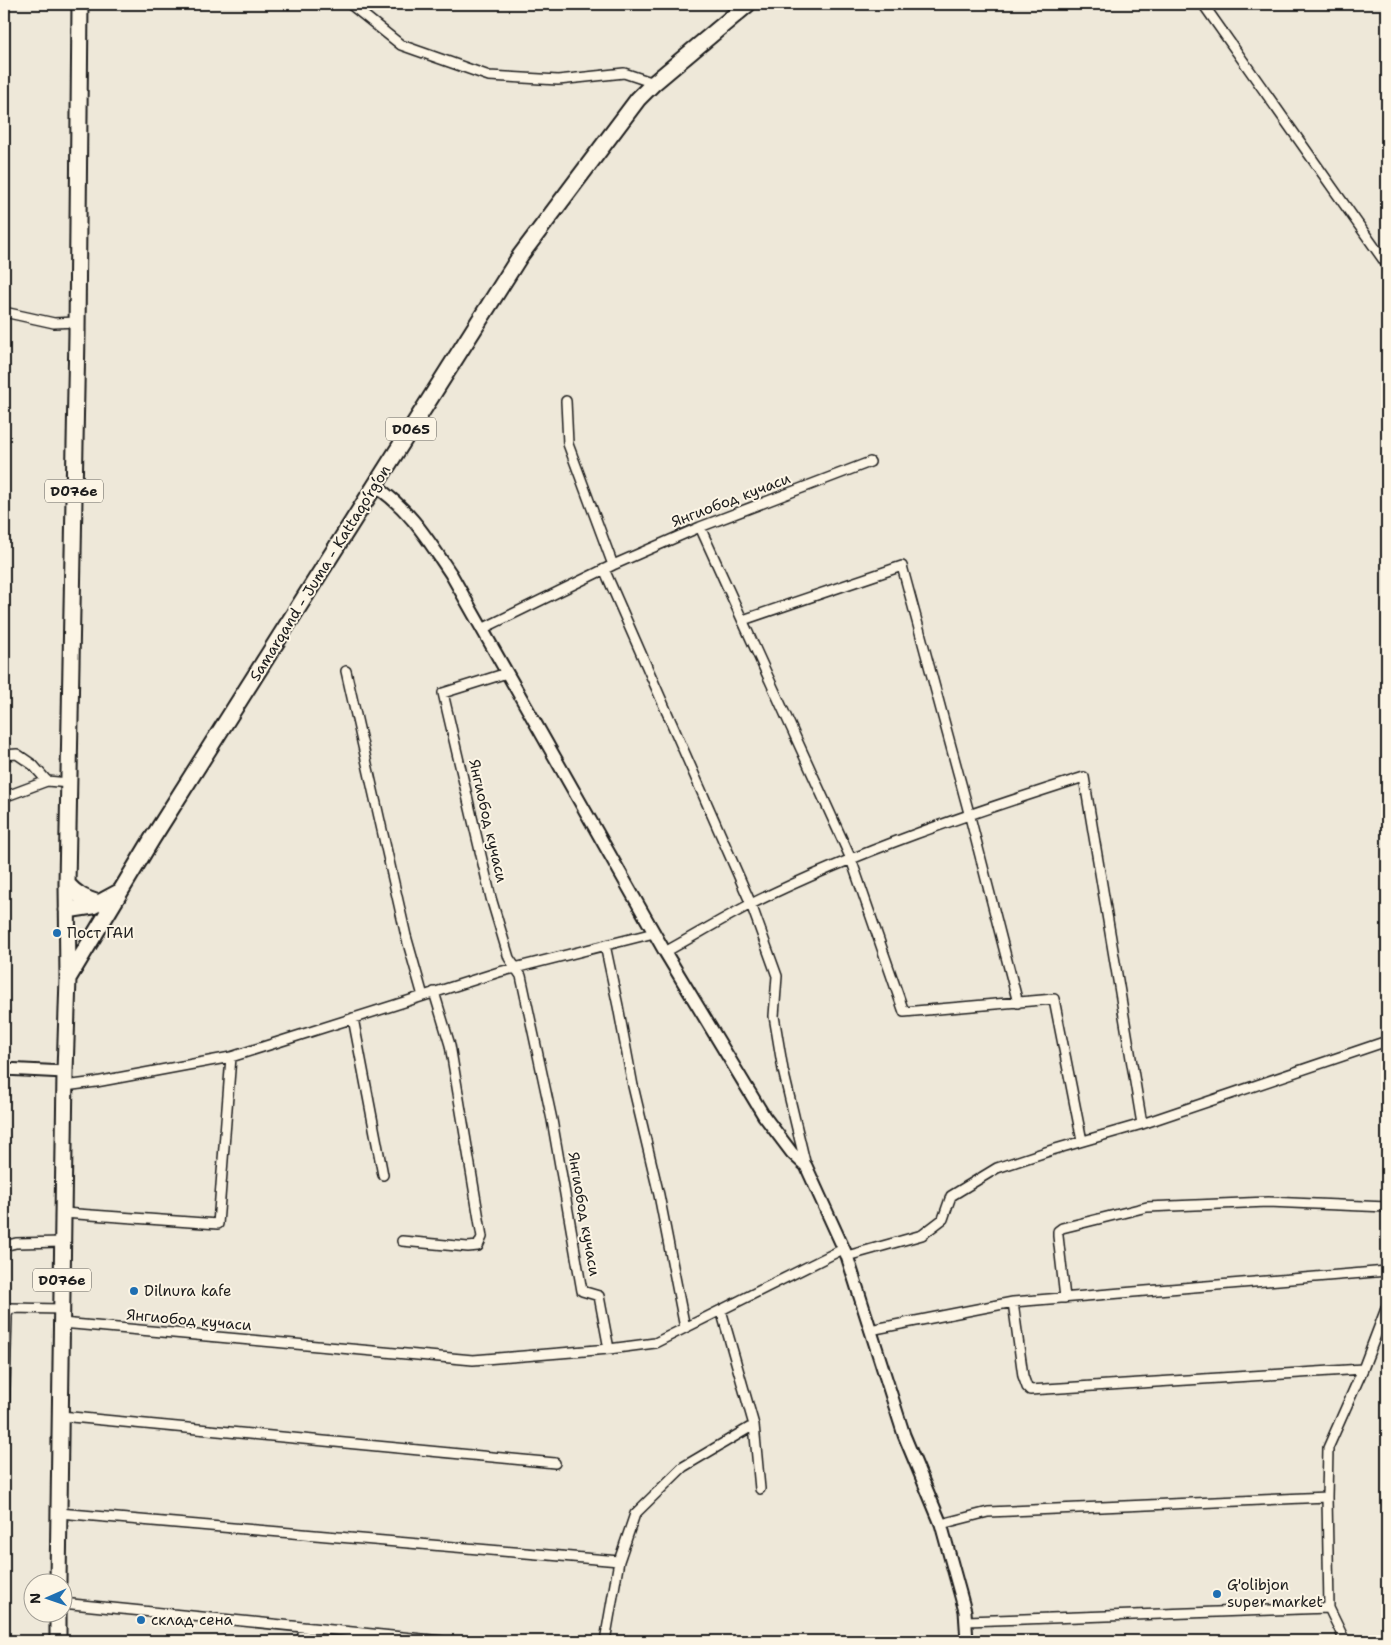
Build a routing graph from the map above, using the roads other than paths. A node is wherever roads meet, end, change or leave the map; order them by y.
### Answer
1 (80, 4) edge
2 (350, 4) edge
3 (748, 4) edge
4 (1203, 4) edge
5 (654, 82) junction
6 (1387, 265) edge
7 (4, 312) edge
8 (77, 322) junction
9 (566, 400) dead end
10 (870, 462) dead end
11 (374, 486) junction
12 (700, 526) junction
13 (613, 565) junction
14 (604, 569) junction
15 (742, 620) junction
16 (482, 629) junction
17 (346, 671) dead end
18 (507, 672) junction
19 (4, 755) edge
20 (47, 780) junction
21 (69, 783) junction
22 (4, 797) edge
23 (969, 813) junction
24 (851, 859) junction
25 (67, 884) junction
26 (118, 892) junction
27 (99, 903) junction
28 (751, 904) junction
29 (68, 910) junction
30 (654, 933) junction
31 (604, 945) junction
32 (665, 952) junction
33 (515, 967) junction
34 (68, 978) junction
35 (434, 992) junction
36 (423, 996) junction
37 (1018, 1003) junction
38 (353, 1018) junction
39 (1387, 1041) edge
40 (231, 1057) junction
41 (4, 1069) edge
42 (65, 1079) junction
43 (1142, 1124) junction
44 (1082, 1141) junction
45 (806, 1166) junction
46 (383, 1175) dead end
47 (1387, 1207) edge
48 (63, 1213) junction
49 (402, 1241) dead end
50 (63, 1242) junction
51 (4, 1246) edge
52 (845, 1253) junction
53 (1387, 1271) edge
54 (1065, 1298) junction
55 (1013, 1302) junction
56 (1387, 1306) edge
57 (721, 1310) junction
58 (62, 1316) junction
59 (684, 1328) junction
60 (870, 1330) junction
61 (609, 1349) junction
62 (1362, 1369) junction
63 (61, 1416) junction
64 (4, 1425) edge
65 (754, 1425) junction
66 (555, 1463) dead end
67 (760, 1489) dead end
68 (1327, 1497) junction
69 (59, 1513) junction
70 (941, 1524) junction
71 (619, 1561) junction
72 (58, 1572) edge
73 (72, 1605) edge
74 (1329, 1608) junction
75 (966, 1621) junction
76 (58, 1622) edge
77 (304, 1628) junction
78 (58, 1641) edge
79 (302, 1641) edge
80 (442, 1641) edge
81 (605, 1641) edge
82 (967, 1641) edge
83 (1345, 1641) edge

1 - 8 main road, D076e
2 - 5 street
3 - 5 main road, Samarqand - Juma - Kattaqo‘rg‘on / D065
4 - 6 street
5 - 11 main road, Samarqand - Juma - Kattaqo‘rg‘on / D065
7 - 8 street
8 - 21 main road, D076e
9 - 13 street
10 - 12 street, Янгиобод кучаси
11 - 16 street
11 - 26 main road, Samarqand - Juma - Kattaqo‘rg‘on / D065
12 - 13 street, Янгиобод кучаси
12 - 15 street
13 - 14 street, Янгиобод кучаси
14 - 16 street, Янгиобод кучаси
14 - 28 street
15 - 23 street
15 - 24 street
16 - 18 street
17 - 36 street
18 - 30 street
18 - 33 street, Янгиобод кучаси
19 - 20 street
20 - 21 street
20 - 22 street
21 - 25 main road, D076e
23 - 24 street
23 - 37 street
23 - 43 street
24 - 28 street
24 - 37 street
25 - 27 main road
25 - 29 main road, D076e
26 - 27 main road, D065
26 - 34 main road, Samarqand - Juma - Kattaqo‘rg‘on / D065
27 - 29 main road, D065
28 - 32 street
28 - 45 street
29 - 34 main road, D076e
30 - 31 street
30 - 32 street
31 - 33 street
31 - 59 street
32 - 45 street
33 - 35 street
33 - 61 street, Янгиобод кучаси
34 - 42 main road, D076e
35 - 36 street
35 - 49 street
36 - 38 street
37 - 44 street
38 - 40 street
38 - 46 street
39 - 43 street
40 - 42 street
40 - 48 street
41 - 42 street
42 - 48 main road, D076e
43 - 44 street
44 - 52 street
45 - 52 street
47 - 54 street
48 - 50 main road, D076e
50 - 51 street
50 - 58 main road, D076e
52 - 57 street
52 - 60 street
53 - 54 street
54 - 55 street
55 - 60 street
55 - 62 street
56 - 62 street
57 - 59 street
57 - 65 street
58 - 61 street, Янгиобод кучаси
58 - 63 main road, D076e
58 - 64 street, Янгиобод кучаси
59 - 61 street
60 - 70 street
62 - 68 street
63 - 66 street
63 - 69 main road, D076e
65 - 67 street
65 - 71 street
68 - 70 street
68 - 74 street
69 - 71 street
69 - 72 main road, D076e
70 - 75 street
71 - 81 street
73 - 77 street
74 - 75 street
74 - 83 street
75 - 82 street
76 - 78 main road
77 - 79 street
77 - 80 street

